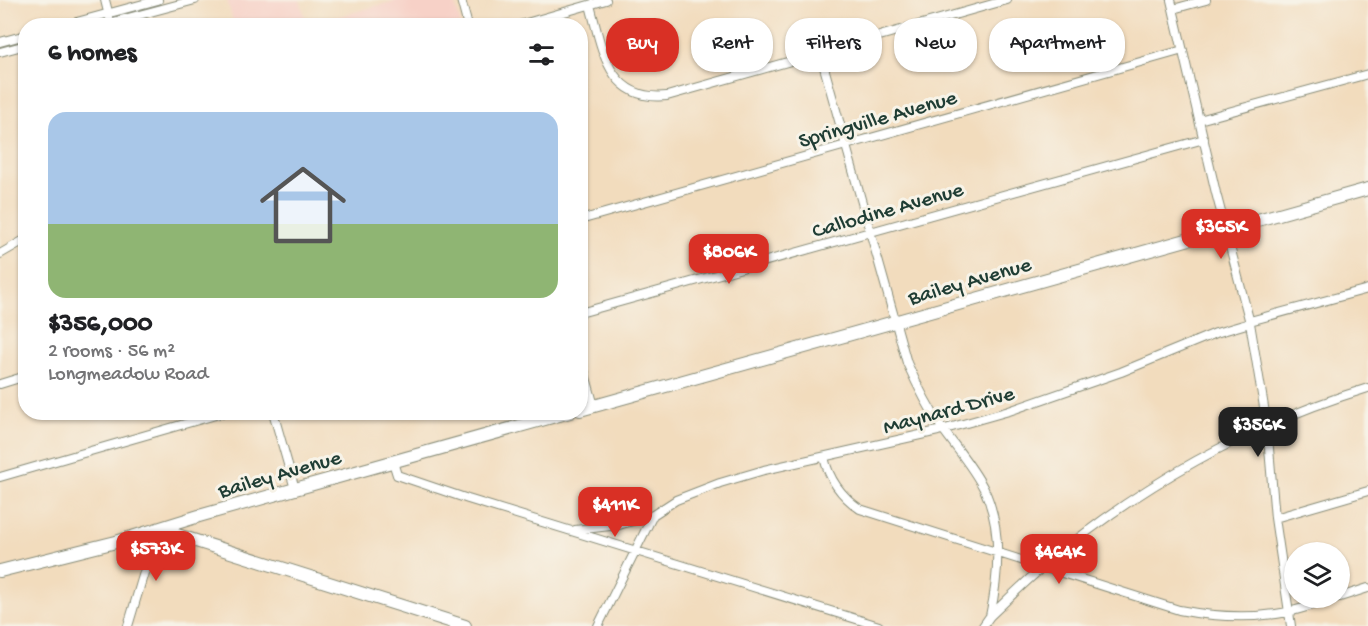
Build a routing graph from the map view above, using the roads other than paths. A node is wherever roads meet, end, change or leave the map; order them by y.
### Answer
1 (105, 0) edge
2 (158, 0) edge
3 (195, 0) edge
4 (461, 0) edge
5 (606, 0) edge
6 (1007, 0) edge
7 (1171, 0) edge
8 (1206, 0) edge
9 (590, 4) junction
10 (1173, 9) junction
11 (108, 13) junction
12 (90, 18) edge
13 (109, 18) edge
14 (132, 18) edge
15 (466, 18) edge
16 (543, 18) edge
17 (882, 35) edge
18 (18, 37) edge
19 (0, 42) edge
20 (18, 47) edge
21 (1183, 50) junction
22 (0, 52) edge
23 (785, 63) edge
24 (825, 72) edge
25 (1368, 74) edge
26 (1200, 120) junction
27 (1204, 139) junction
28 (846, 145) junction
29 (1368, 189) edge
30 (588, 218) edge
31 (1226, 228) junction
32 (871, 231) junction
33 (18, 244) edge
34 (0, 254) edge
35 (1368, 289) edge
36 (588, 311) edge
37 (894, 322) junction
38 (1250, 322) junction
39 (18, 378) edge
40 (0, 384) edge
41 (588, 385) edge
42 (1368, 388) edge
43 (594, 406) junction
44 (588, 408) edge
45 (198, 420) edge
46 (275, 420) edge
47 (542, 420) edge
48 (1267, 425) junction
49 (943, 429) junction
50 (824, 457) junction
51 (393, 462) junction
52 (0, 477) edge
53 (295, 489) junction
54 (1368, 491) edge
55 (653, 515) junction
56 (199, 516) junction
57 (1275, 518) junction
58 (157, 529) junction
59 (570, 530) junction
60 (207, 545) junction
61 (635, 551) junction
62 (998, 551) junction
63 (1043, 566) junction
64 (0, 572) edge
65 (1368, 588) edge
66 (1350, 594) edge
67 (1302, 608) edge
68 (1288, 612) junction
69 (990, 616) junction
70 (128, 626) edge
71 (465, 626) edge
72 (598, 626) edge
73 (879, 626) edge
74 (983, 626) edge
75 (1291, 626) edge

1 - 11 street
2 - 11 street
3 - 14 street
4 - 15 street
5 - 9 street
6 - 17 street
7 - 10 street
8 - 10 street
9 - 16 street
9 - 23 street
10 - 21 street
11 - 12 street
11 - 13 street
18 - 19 street
20 - 22 street
21 - 26 street
21 - 28 street, Springville Avenue
24 - 28 street
25 - 26 street
26 - 27 street
27 - 31 street
27 - 32 street, Callodine Avenue
28 - 30 street, Springville Avenue
28 - 32 street
29 - 31 main road, Bailey Avenue
31 - 37 main road, Bailey Avenue
31 - 38 street
32 - 36 street, Callodine Avenue
32 - 37 street
33 - 34 street
35 - 38 street, Maynard Drive
37 - 43 main road, Bailey Avenue
37 - 49 street
38 - 48 street
38 - 49 street, Maynard Drive
39 - 40 street
41 - 43 street
42 - 48 street
43 - 44 main road, Bailey Avenue
45 - 52 street
46 - 53 street
47 - 51 main road, Bailey Avenue
48 - 57 street
48 - 63 street
49 - 50 street, Maynard Drive
49 - 62 street
50 - 55 street, Maynard Drive
50 - 62 street
51 - 53 main road, Bailey Avenue
51 - 59 street
53 - 56 main road, Bailey Avenue
54 - 57 street
55 - 59 street, Maynard Drive
55 - 61 street
56 - 58 main road, Bailey Avenue
56 - 60 main road
57 - 68 street
58 - 60 main road
58 - 64 main road, Bailey Avenue
58 - 70 street
59 - 61 street
60 - 71 main road
61 - 72 street
61 - 73 street
62 - 63 street
62 - 69 street
63 - 68 street
63 - 69 street
65 - 66 street
67 - 68 street
68 - 75 street
69 - 74 street

